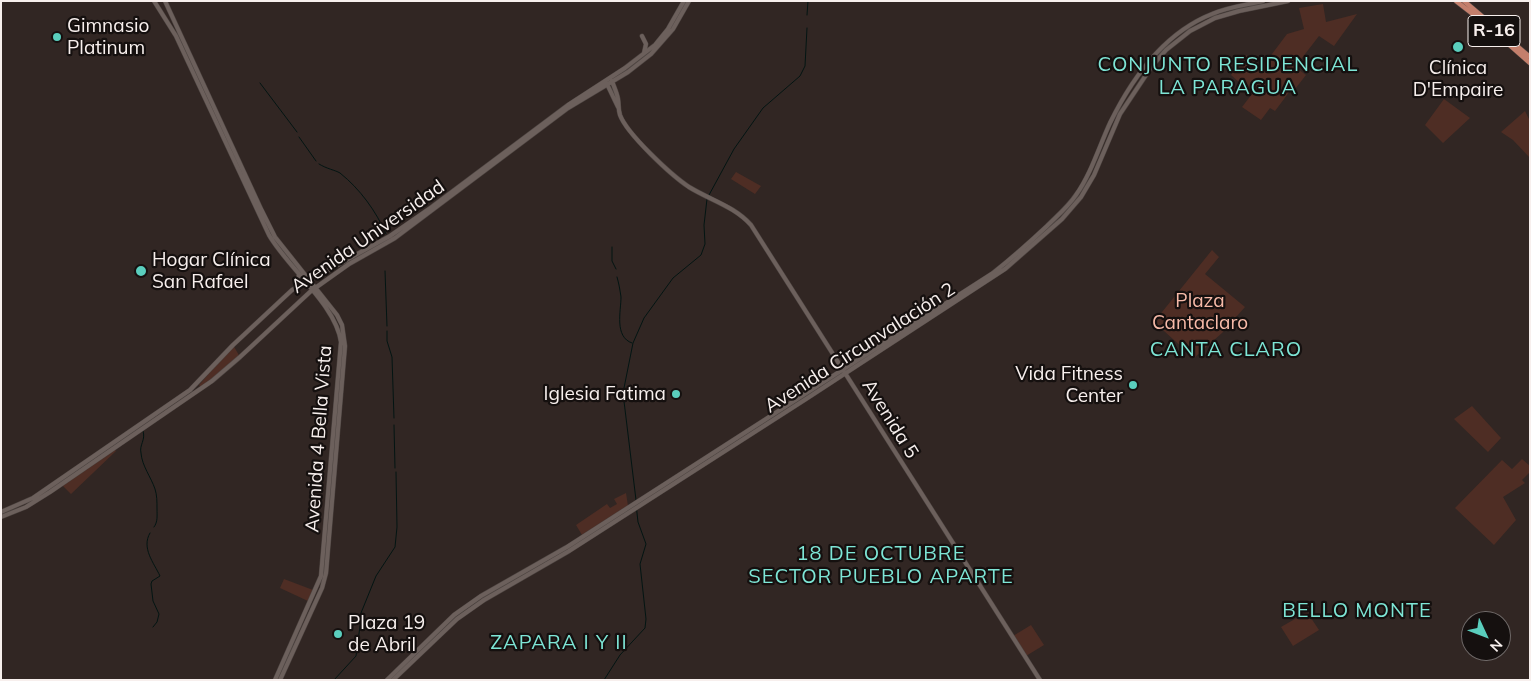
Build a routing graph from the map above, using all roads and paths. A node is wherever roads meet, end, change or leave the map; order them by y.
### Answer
1 (154, 1) edge
2 (166, 1) edge
3 (684, 1) edge
4 (689, 1) edge
5 (1263, 1) edge
6 (1288, 1) edge
7 (1456, 1) edge
8 (1464, 1) edge
9 (642, 36) dead end
10 (643, 54) junction
11 (1530, 57) edge
12 (1530, 63) edge
13 (609, 81) junction
14 (598, 90) junction
15 (612, 95) junction
16 (618, 107) junction
17 (1088, 162) dead end
18 (1093, 163) junction
19 (1065, 200) dead end
20 (1070, 204) junction
21 (298, 274) junction
22 (307, 281) junction
23 (294, 289) junction
24 (313, 289) junction
25 (844, 372) junction
26 (338, 404) junction
27 (1, 512) edge
28 (1, 517) edge
29 (275, 680) edge
30 (280, 680) edge
31 (387, 680) edge
32 (393, 680) edge
33 (1040, 680) edge

1 - 21 street, Avenida 4 Bella Vista
2 - 22 street, Avenida 4 Bella Vista
3 - 10 street, Avenida Universidad
4 - 13 street, Avenida Universidad
5 - 18 street, Avenida Circunvalación 2
6 - 25 street, Avenida Circunvalación 2
7 - 12 main road, R-16
8 - 11 main road, R-16
9 - 10 street
10 - 13 street, Avenida Universidad
13 - 14 street, Avenida Universidad
13 - 15 street, Avenida 5
13 - 16 street, Avenida 5
13 - 22 street, Avenida Universidad
14 - 15 street
14 - 24 street, Avenida Universidad
15 - 16 street, Avenida 5
16 - 25 street, Avenida 5
17 - 18 street
18 - 20 street, Avenida Circunvalación 2
19 - 20 street
20 - 25 street, Avenida Circunvalación 2
21 - 22 street, Avenida 4 Bella Vista
21 - 23 street
22 - 23 street, Avenida Universidad
22 - 24 street, Avenida 4 Bella Vista
23 - 27 street, Avenida Universidad
24 - 26 street, Avenida 4 Bella Vista
24 - 28 street, Avenida Universidad
25 - 31 street, Avenida Circunvalación 2
25 - 32 street, Avenida Circunvalación 2
25 - 33 street, Avenida 5
26 - 29 street, Avenida 4 Bella Vista
26 - 30 street, Avenida 4 Bella Vista

